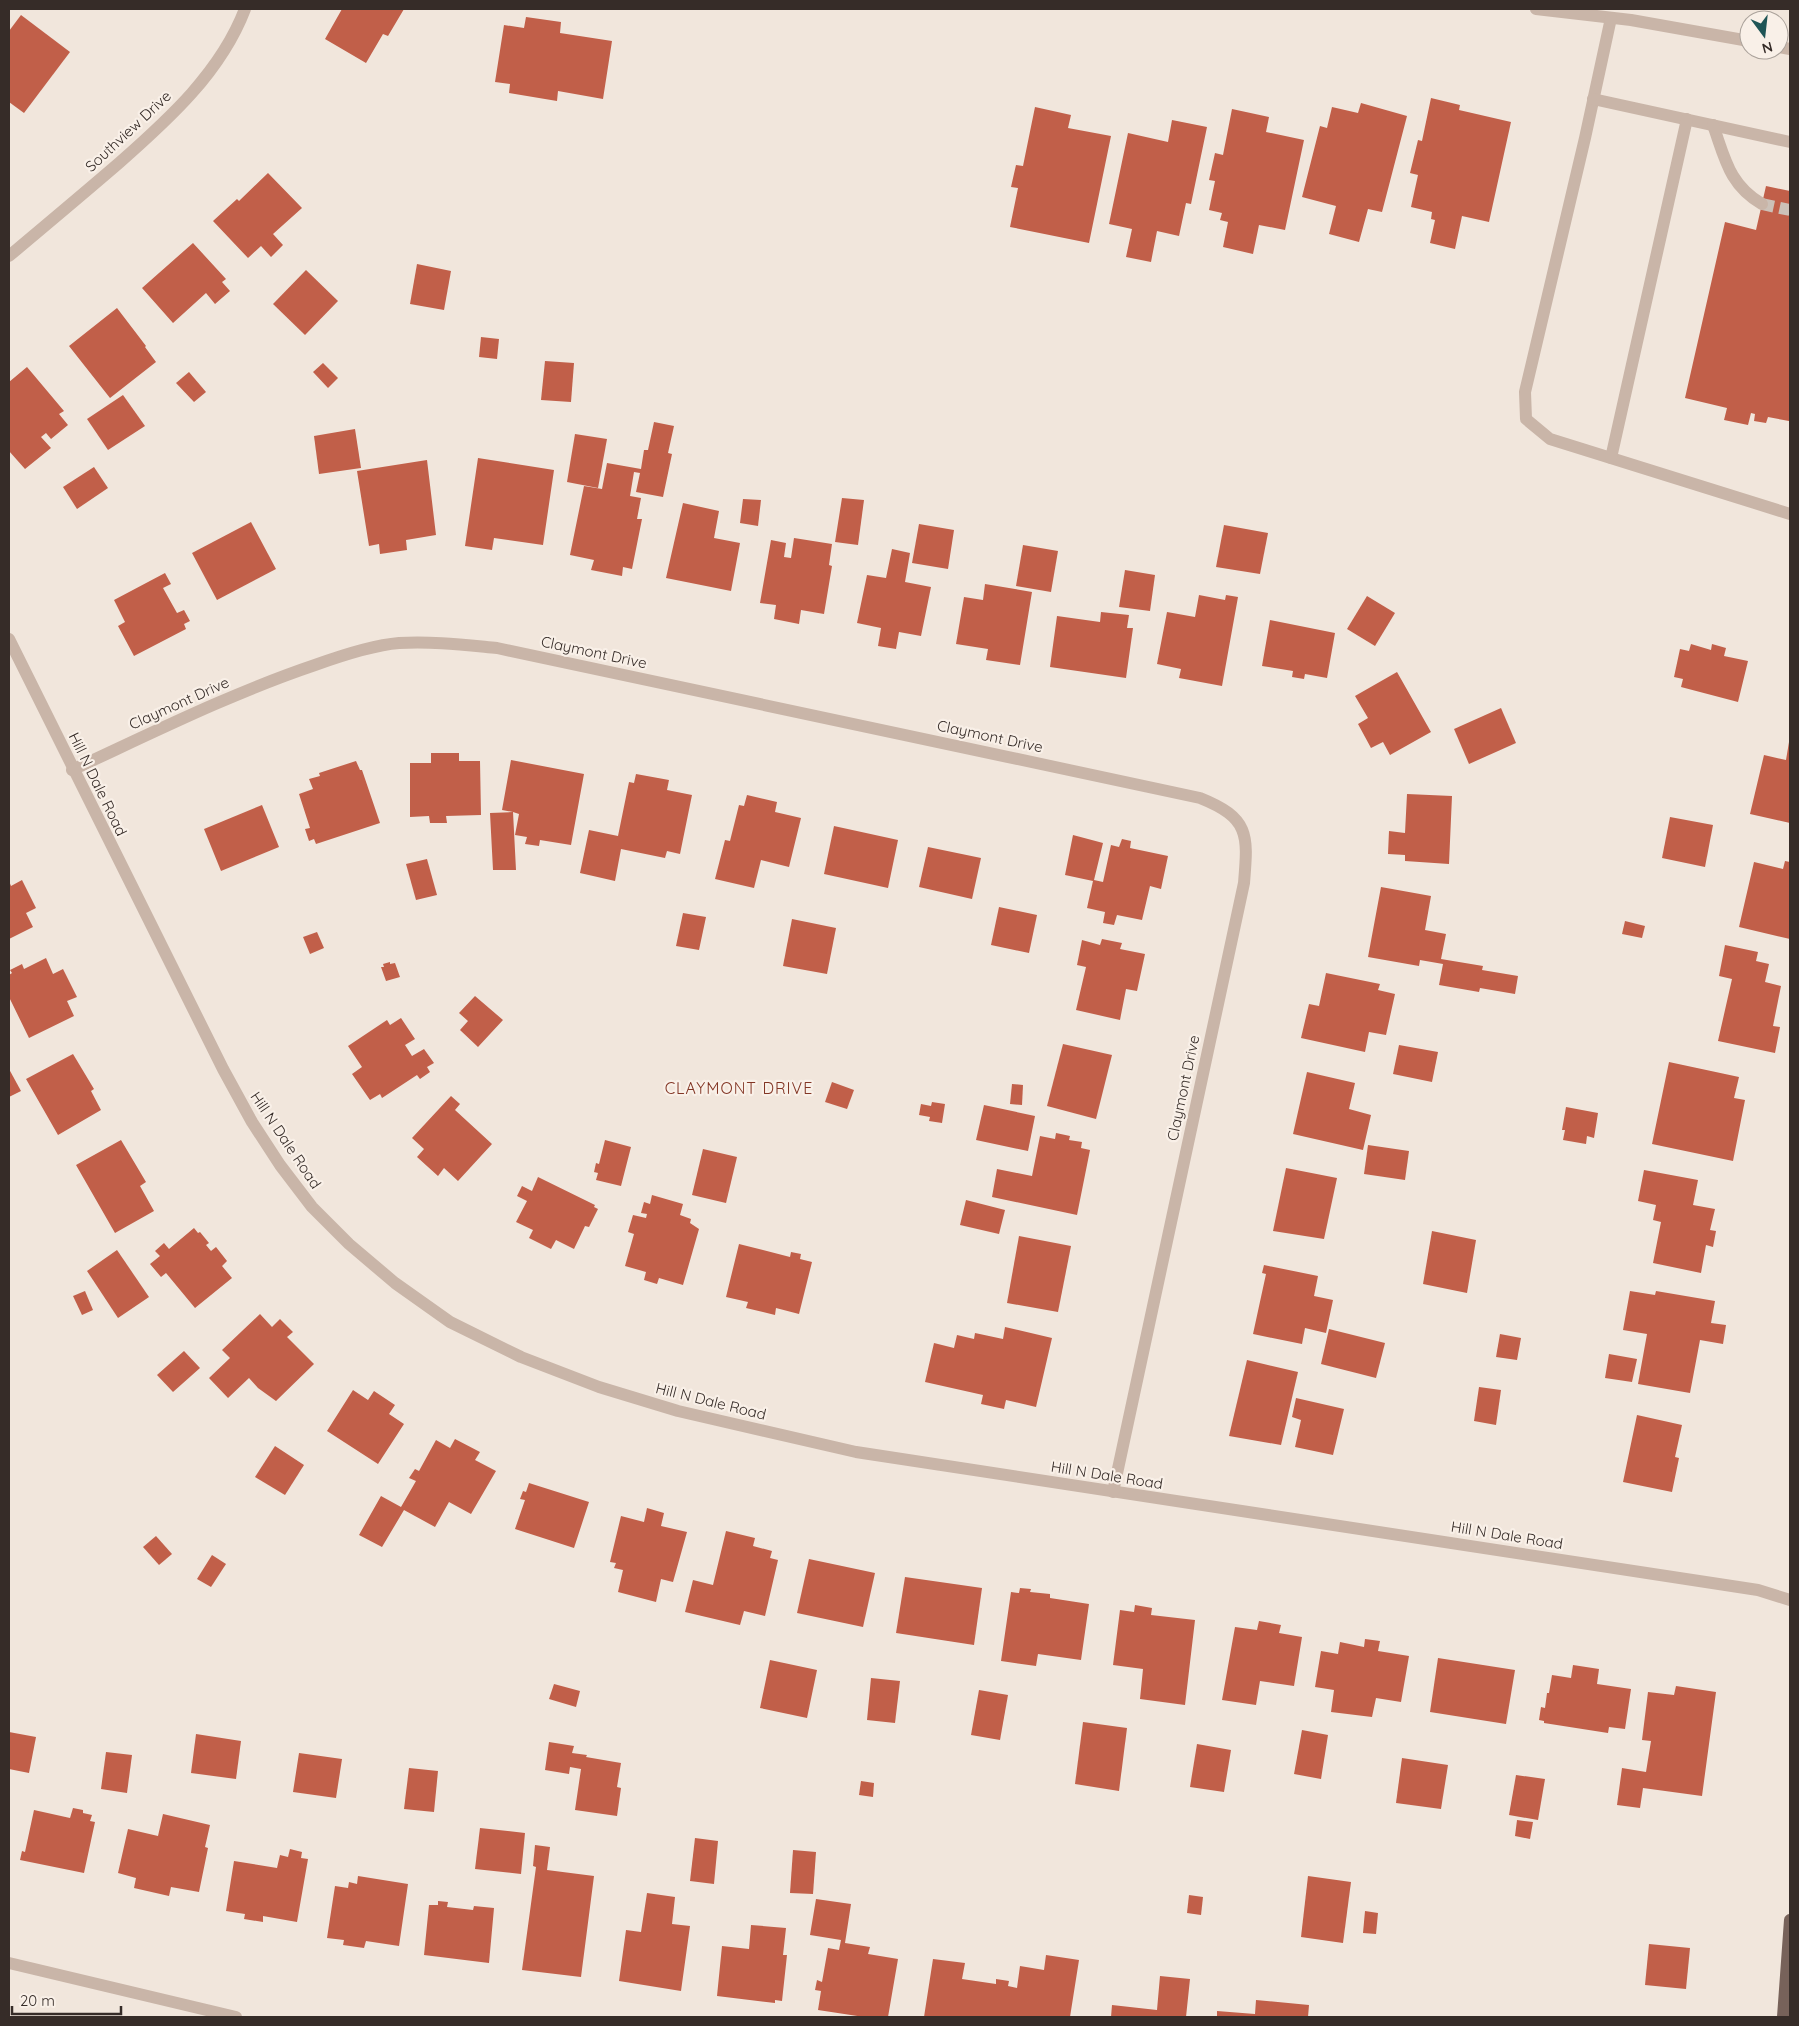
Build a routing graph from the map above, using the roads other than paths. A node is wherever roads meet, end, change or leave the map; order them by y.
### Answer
1 (245, 9) edge
2 (1536, 9) edge
3 (1611, 18) junction
4 (1739, 39) edge
5 (1593, 99) junction
6 (1687, 119) junction
7 (1713, 125) junction
8 (1790, 142) edge
9 (1762, 204) tunnel mouth
10 (9, 256) edge
11 (1611, 458) junction
12 (1790, 514) edge
13 (9, 639) edge
14 (72, 770) junction
15 (1112, 1492) junction
16 (1790, 1600) edge
17 (1790, 1920) edge
18 (9, 1963) edge
19 (236, 2017) edge
20 (1783, 2017) edge

1 - 10 street, Southview Drive
2 - 3 street
3 - 4 street
3 - 5 street
5 - 6 street
5 - 11 street
6 - 7 street
6 - 11 street
7 - 8 street
7 - 9 street
11 - 12 street
13 - 14 street, Hill N Dale Road
14 - 15 street, Hill N Dale Road
14 - 15 street, Claymont Drive
15 - 16 street, Hill N Dale Road
17 - 20 main road
18 - 19 street

